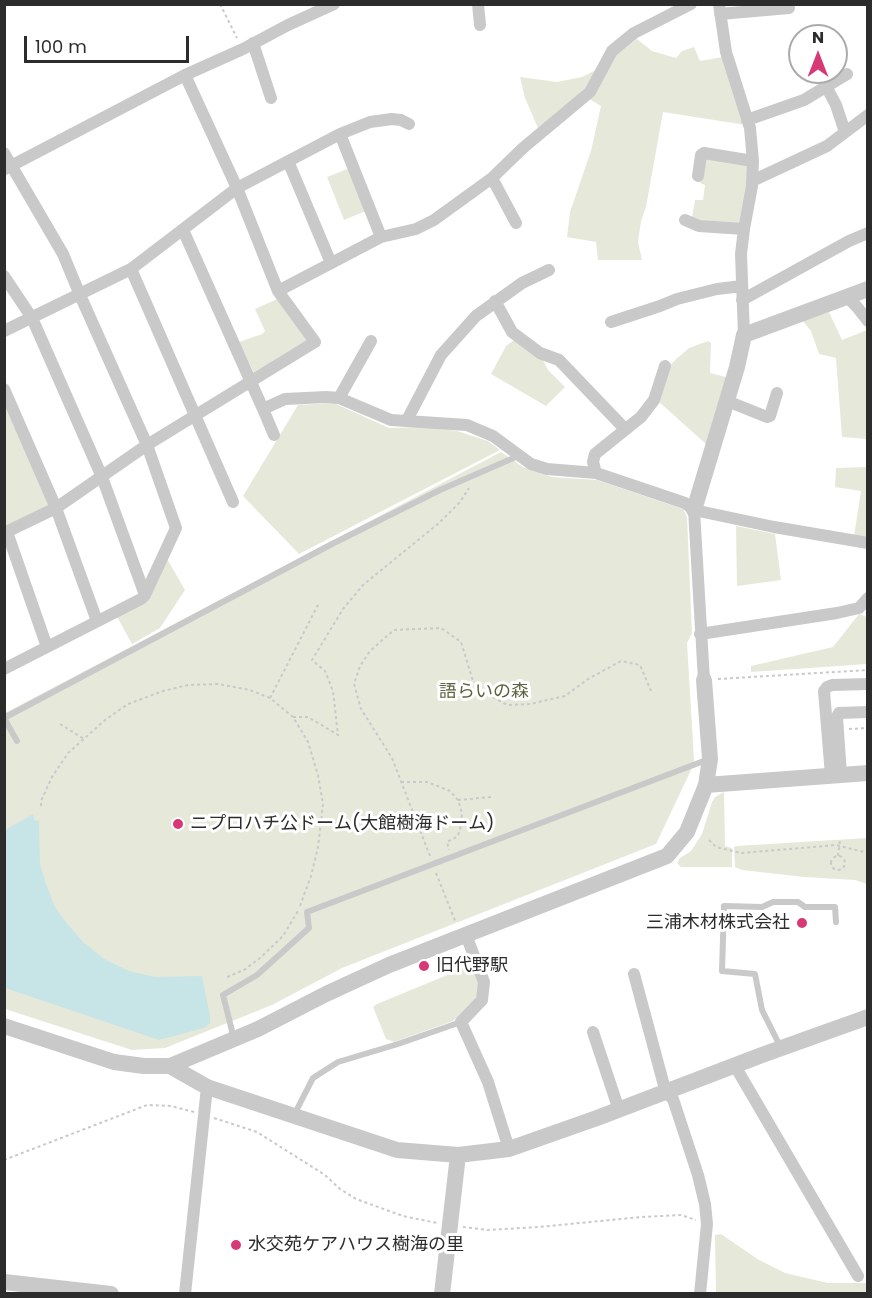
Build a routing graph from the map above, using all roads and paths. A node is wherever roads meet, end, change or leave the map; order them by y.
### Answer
1 (220, 4) edge
2 (334, 4) edge
3 (478, 4) edge
4 (691, 4) edge
5 (789, 8) dead end
6 (719, 9) edge
7 (480, 25) dead end
8 (248, 46) junction
9 (184, 75) junction
10 (833, 84) edge
11 (827, 88) junction
12 (271, 98) dead end
13 (867, 115) edge
14 (747, 120) junction
15 (409, 124) dead end
16 (845, 132) junction
17 (340, 134) junction
18 (4, 153) edge
19 (288, 161) junction
20 (753, 161) junction
21 (8, 168) edge
22 (698, 176) dead end
23 (492, 178) junction
24 (752, 181) junction
25 (237, 188) junction
26 (685, 220) dead end
27 (516, 223) dead end
28 (744, 229) junction
29 (183, 230) junction
30 (867, 233) edge
31 (381, 237) junction
32 (331, 263) junction
33 (131, 269) junction
34 (549, 270) dead end
35 (4, 276) edge
36 (742, 286) junction
37 (867, 289) edge
38 (278, 291) junction
39 (80, 295) junction
40 (847, 297) junction
41 (742, 300) junction
42 (495, 301) junction
43 (32, 318) junction
44 (867, 321) edge
45 (611, 322) dead end
46 (4, 331) edge
47 (744, 335) junction
48 (371, 341) dead end
49 (665, 366) dead end
50 (251, 382) junction
51 (5, 391) edge
52 (777, 393) dead end
53 (339, 398) junction
54 (727, 401) junction
55 (263, 409) junction
56 (195, 416) junction
57 (407, 420) junction
58 (625, 429) junction
59 (274, 435) dead end
60 (147, 445) junction
61 (518, 456) junction
62 (478, 473) junction
63 (596, 473) junction
64 (102, 477) junction
65 (233, 502) dead end
66 (56, 508) junction
67 (694, 510) junction
68 (6, 532) edge
69 (867, 543) edge
70 (145, 595) junction
71 (867, 597) edge
72 (319, 603) dead end
73 (97, 621) junction
74 (700, 634) junction
75 (47, 647) junction
76 (4, 669) edge
77 (867, 669) edge
78 (704, 680) junction
79 (867, 684) edge
80 (651, 691) dead end
81 (270, 698) junction
82 (867, 712) edge
83 (293, 717) junction
84 (60, 724) dead end
85 (84, 739) junction
86 (17, 741) dead end
87 (710, 759) junction
88 (867, 773) edge
89 (836, 775) junction
90 (401, 782) junction
91 (706, 785) junction
92 (491, 797) dead end
93 (458, 801) junction
94 (41, 806) dead end
95 (709, 840) dead end
96 (840, 840) dead end
97 (839, 846) junction
98 (867, 853) edge
99 (838, 856) junction
100 (451, 857) junction
101 (433, 864) junction
102 (836, 922) dead end
103 (461, 929) junction
104 (634, 974) dead end
105 (227, 977) dead end
106 (867, 1017) edge
107 (461, 1022) junction
108 (4, 1026) edge
109 (593, 1032) dead end
110 (234, 1039) junction
111 (781, 1049) junction
112 (170, 1066) junction
113 (735, 1066) junction
114 (207, 1087) junction
115 (666, 1093) junction
116 (619, 1110) junction
117 (205, 1115) junction
118 (294, 1115) junction
119 (508, 1149) junction
120 (458, 1155) junction
121 (4, 1160) edge
122 (707, 1224) junction
123 (450, 1226) junction
124 (858, 1276) dead end
125 (4, 1282) edge
126 (111, 1293) edge
127 (185, 1293) edge
128 (442, 1293) edge
129 (700, 1293) edge

1 - 8 path
2 - 8 street
3 - 7 street
4 - 23 street
5 - 6 street
6 - 14 street
8 - 9 street
8 - 12 street
9 - 21 street
9 - 25 street
10 - 11 street
11 - 14 street
11 - 16 street
13 - 16 street
14 - 20 street
15 - 17 street
16 - 24 street
17 - 19 street
17 - 31 street
18 - 21 street
19 - 25 street
19 - 32 street
20 - 22 street
20 - 24 street
21 - 39 street
23 - 27 street
23 - 31 street
24 - 28 street
25 - 29 street
25 - 38 street
26 - 28 street
28 - 36 street
29 - 33 street
29 - 50 street
30 - 41 street
31 - 32 street
32 - 38 street
33 - 39 street
33 - 56 street
34 - 42 street
35 - 43 street
36 - 41 street
36 - 45 street
37 - 40 street
38 - 50 street
39 - 43 street
39 - 60 street
40 - 44 street
40 - 47 street
41 - 47 street
42 - 57 street
42 - 58 street
43 - 46 street
43 - 64 street
47 - 54 street
48 - 53 street
49 - 58 street
50 - 55 street
50 - 56 street
51 - 66 street
52 - 54 street
53 - 55 street
53 - 57 street
54 - 67 street
55 - 59 street
56 - 60 street
56 - 65 street
57 - 61 street
58 - 63 street
60 - 64 street
60 - 70 street
61 - 62 lane
61 - 63 street
62 - 83 path
62 - 86 lane
63 - 67 street
64 - 66 street
64 - 70 street
66 - 68 street
66 - 73 street
67 - 69 street
67 - 74 street
68 - 75 street
70 - 73 street
71 - 74 street
72 - 81 path
73 - 75 street
74 - 78 street
75 - 76 street
77 - 78 path
78 - 87 street
79 - 89 street
80 - 90 path
81 - 83 path
81 - 85 path
82 - 89 street
83 - 105 path
84 - 85 path
85 - 94 path
87 - 91 street
87 - 100 lane
88 - 89 street
89 - 91 street
90 - 93 path
90 - 101 path
91 - 103 street
92 - 93 path
93 - 100 path
95 - 97 path
96 - 97 path
97 - 98 path
97 - 99 path
99 - 99 path
100 - 101 lane
101 - 103 path
101 - 110 lane
102 - 111 lane
103 - 107 street
103 - 110 street
104 - 115 street
106 - 111 street
107 - 118 lane
107 - 119 street
108 - 112 street
109 - 116 street
110 - 112 street
111 - 113 street
112 - 114 street
113 - 115 street
113 - 124 street
114 - 117 street
114 - 118 street
115 - 116 street
115 - 122 street
116 - 119 street
117 - 121 path
117 - 123 path
117 - 127 street
118 - 120 street
119 - 120 street
120 - 123 street
122 - 123 path
122 - 129 street
123 - 128 street
125 - 126 street

